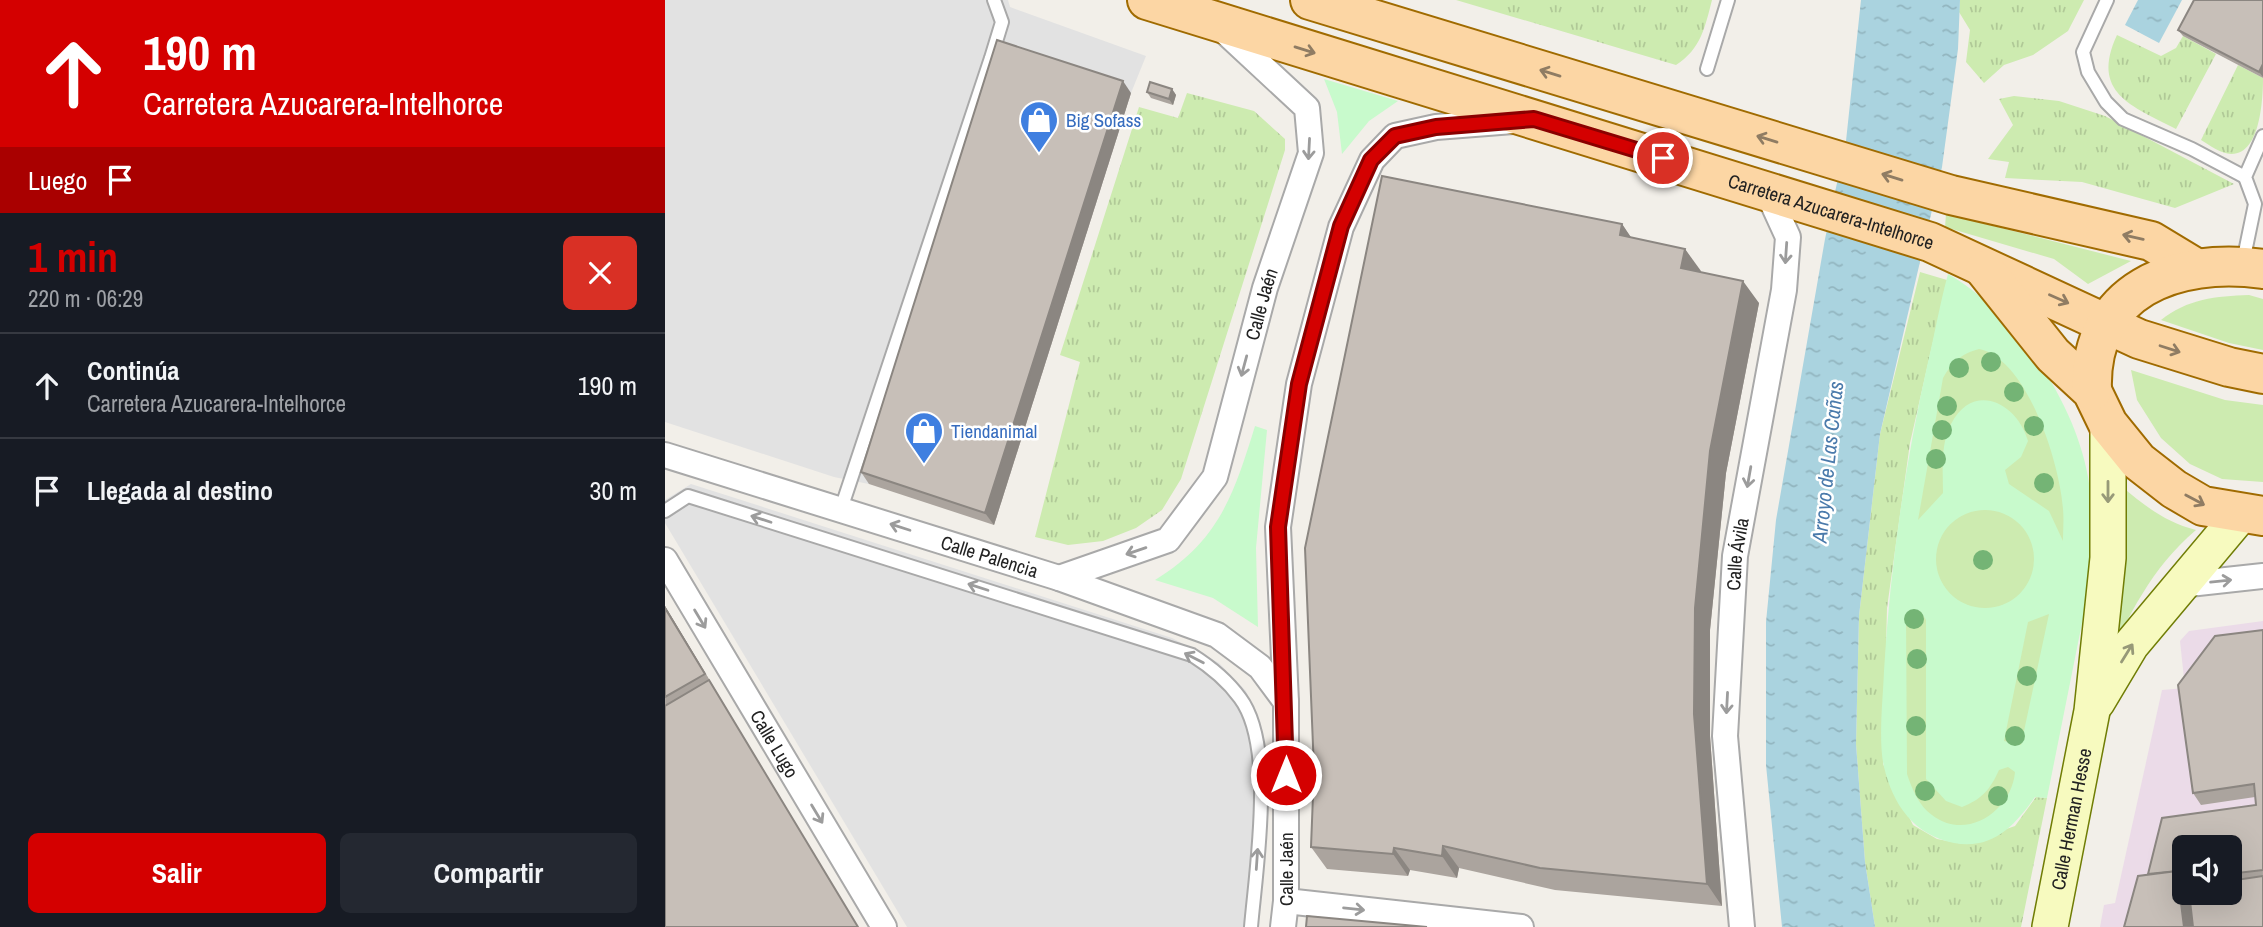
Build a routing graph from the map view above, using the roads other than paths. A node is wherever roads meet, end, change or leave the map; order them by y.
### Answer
1 (994, 0) edge
2 (1147, 0) edge
3 (1310, 0) edge
4 (1728, 0) edge
5 (2108, 0) edge
6 (1216, 23) junction
7 (1707, 69) dead end
8 (1534, 119) junction
9 (2263, 136) edge
10 (2245, 177) junction
11 (1766, 190) junction
12 (1982, 265) junction
13 (2194, 267) junction
14 (2253, 268) edge
15 (2107, 322) junction
16 (2263, 374) edge
17 (2100, 407) junction
18 (665, 455) edge
19 (841, 509) junction
20 (665, 511) edge
21 (2252, 515) edge
22 (665, 560) edge
23 (2263, 576) edge
24 (1059, 578) junction
25 (2180, 585) junction
26 (1286, 702) junction
27 (2092, 711) junction
28 (1286, 901) junction
29 (884, 927) edge
30 (1251, 927) edge
31 (1283, 927) edge
32 (1521, 927) edge
33 (1742, 927) edge
34 (2050, 927) edge

1 - 19 lane
2 - 6 main road, Carretera Azucarera-Intelhorce
13 -> 3 main road
4 - 7 lane
5 - 10 lane
6 -> 8 main road, Carretera Azucarera-Intelhorce
6 -> 24 street, Calle Jaén
8 - 11 main road, Carretera Azucarera-Intelhorce
8 - 26 street, Calle Jaén
9 - 10 lane
10 - 14 lane
11 - 12 main road, Carretera Azucarera-Intelhorce
11 -> 33 street, Calle Ávila
12 -> 15 main road, Carretera Azucarera-Intelhorce
12 - 17 main road
13 - 14 main road
13 - 15 main road
15 -> 16 main road, Carretera Azucarera-Intelhorce
15 - 17 main road
17 -> 21 main road
17 -> 27 main road
18 - 19 street, Calle Palencia
24 -> 19 street, Calle Palencia
30 -> 20 lane
21 - 25 main road
22 -> 29 street, Calle Lugo
25 -> 23 street
24 - 26 street, Calle Palencia
27 -> 25 main road
26 - 28 street, Calle Jaén
27 - 34 main road, Calle Herman Hesse
28 - 31 street, Calle Jaén
28 -> 32 street

